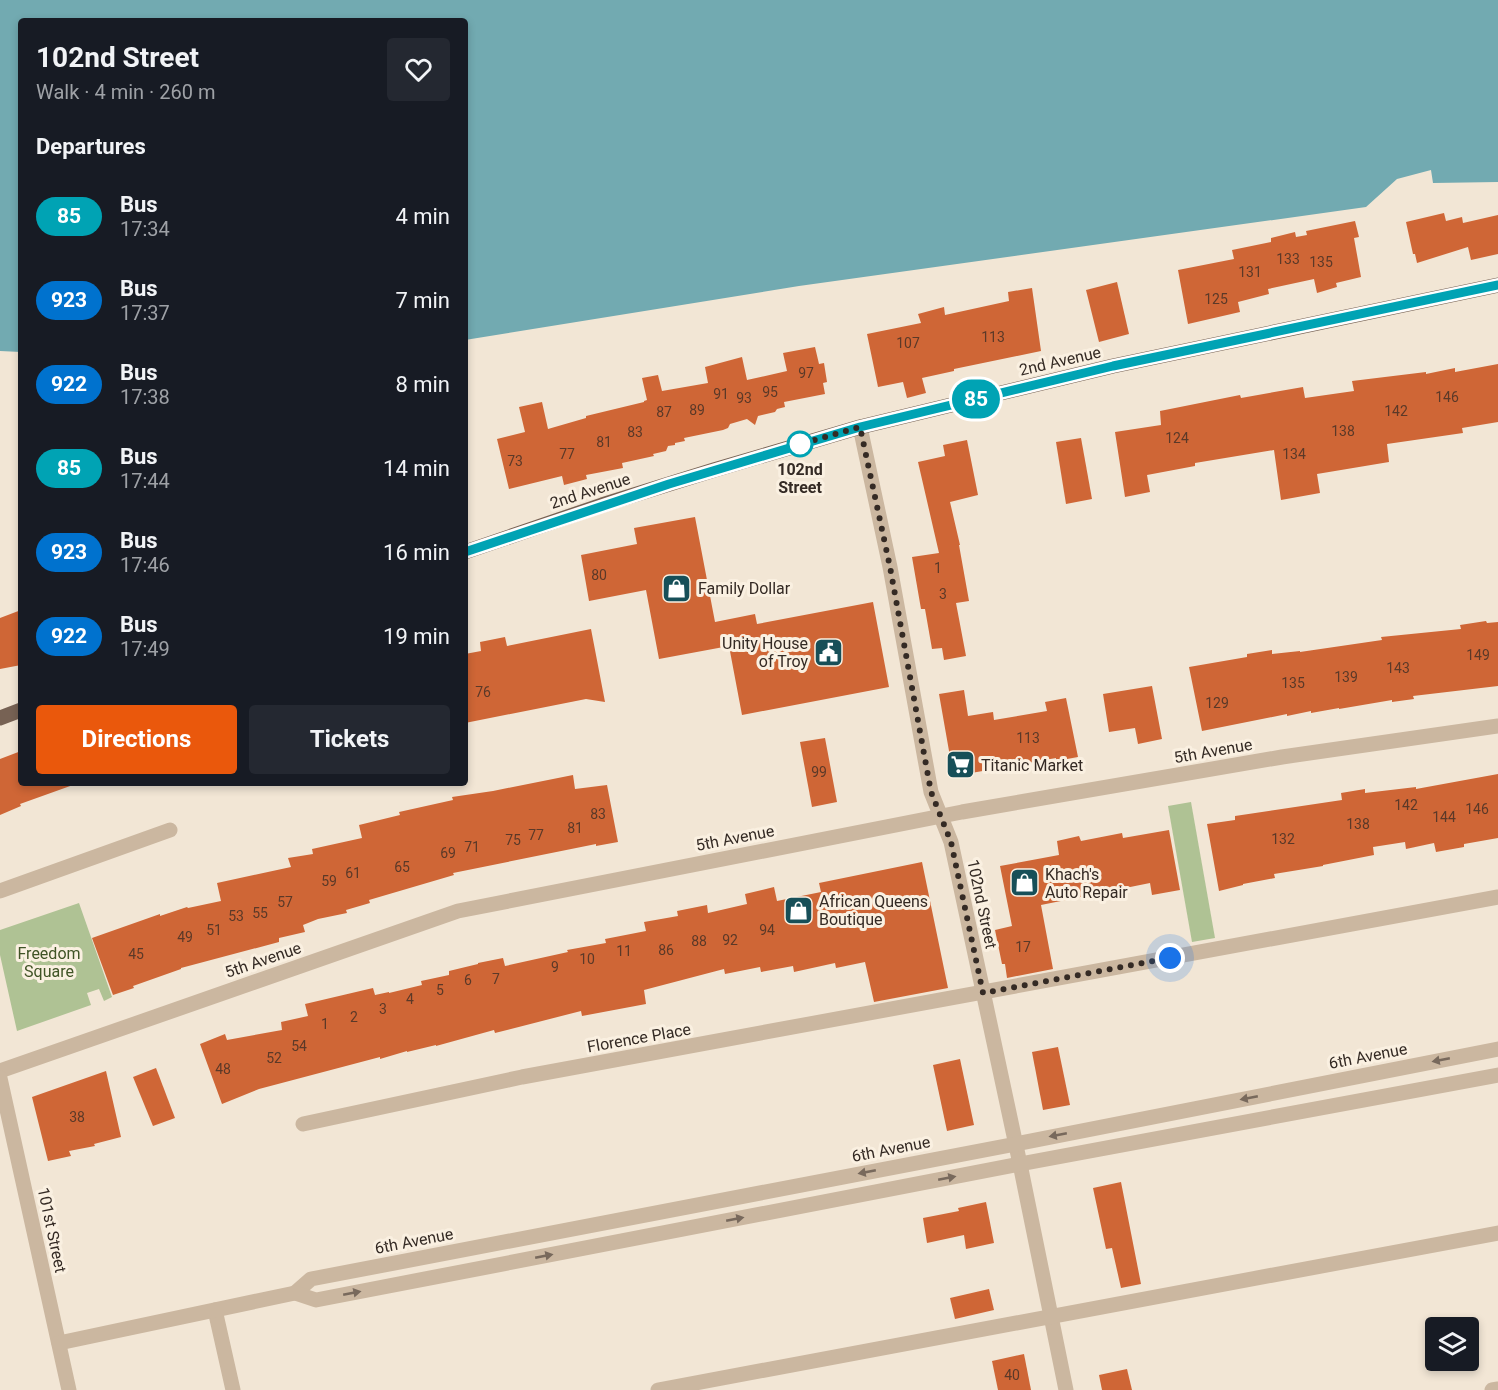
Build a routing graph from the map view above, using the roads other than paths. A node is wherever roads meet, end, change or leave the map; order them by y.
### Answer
1 (1498, 285) edge
2 (860, 427) junction
3 (468, 551) edge
4 (18, 711) edge
5 (0, 718) edge
6 (1498, 726) edge
7 (941, 816) junction
8 (170, 830) dead end
9 (0, 891) edge
10 (1498, 897) edge
11 (983, 993) junction
12 (1498, 1049) edge
13 (0, 1071) edge
14 (1498, 1075) edge
15 (0, 1078) edge
16 (1345, 1079) junction
17 (1350, 1102) junction
18 (303, 1124) dead end
19 (1016, 1144) junction
20 (1020, 1164) junction
21 (1498, 1233) edge
22 (295, 1293) junction
23 (215, 1310) junction
24 (1051, 1316) junction
25 (59, 1343) junction
26 (1498, 1389) edge
27 (69, 1390) edge
28 (233, 1390) edge
29 (658, 1390) edge
30 (1066, 1390) edge
31 (1492, 1390) edge

1 - 2 main road, 2nd Avenue
2 - 3 main road, 2nd Avenue
2 - 7 street, 102nd Street
4 - 5 main road
6 - 7 street, 5th Avenue
7 - 11 street, 102nd Street
7 - 13 street, 5th Avenue
8 - 9 street
10 - 11 street, Florence Place
11 - 18 street, Florence Place
11 - 19 street, 102nd Street
12 -> 16 street, 6th Avenue
14 - 17 street, 6th Avenue
15 - 25 street, 101st Street
16 - 17 street
16 -> 19 street, 6th Avenue
17 - 20 street, 6th Avenue
19 - 20 street, 102nd Street
19 -> 22 street, 6th Avenue
22 -> 20 street, 6th Avenue
20 - 24 street, 102nd Street
21 - 24 street
22 - 23 street, 6th Avenue
23 - 25 street, 6th Avenue
23 - 28 street
24 - 29 street
24 - 30 street, 102nd Street
25 - 27 street, 101st Street
26 - 31 street

